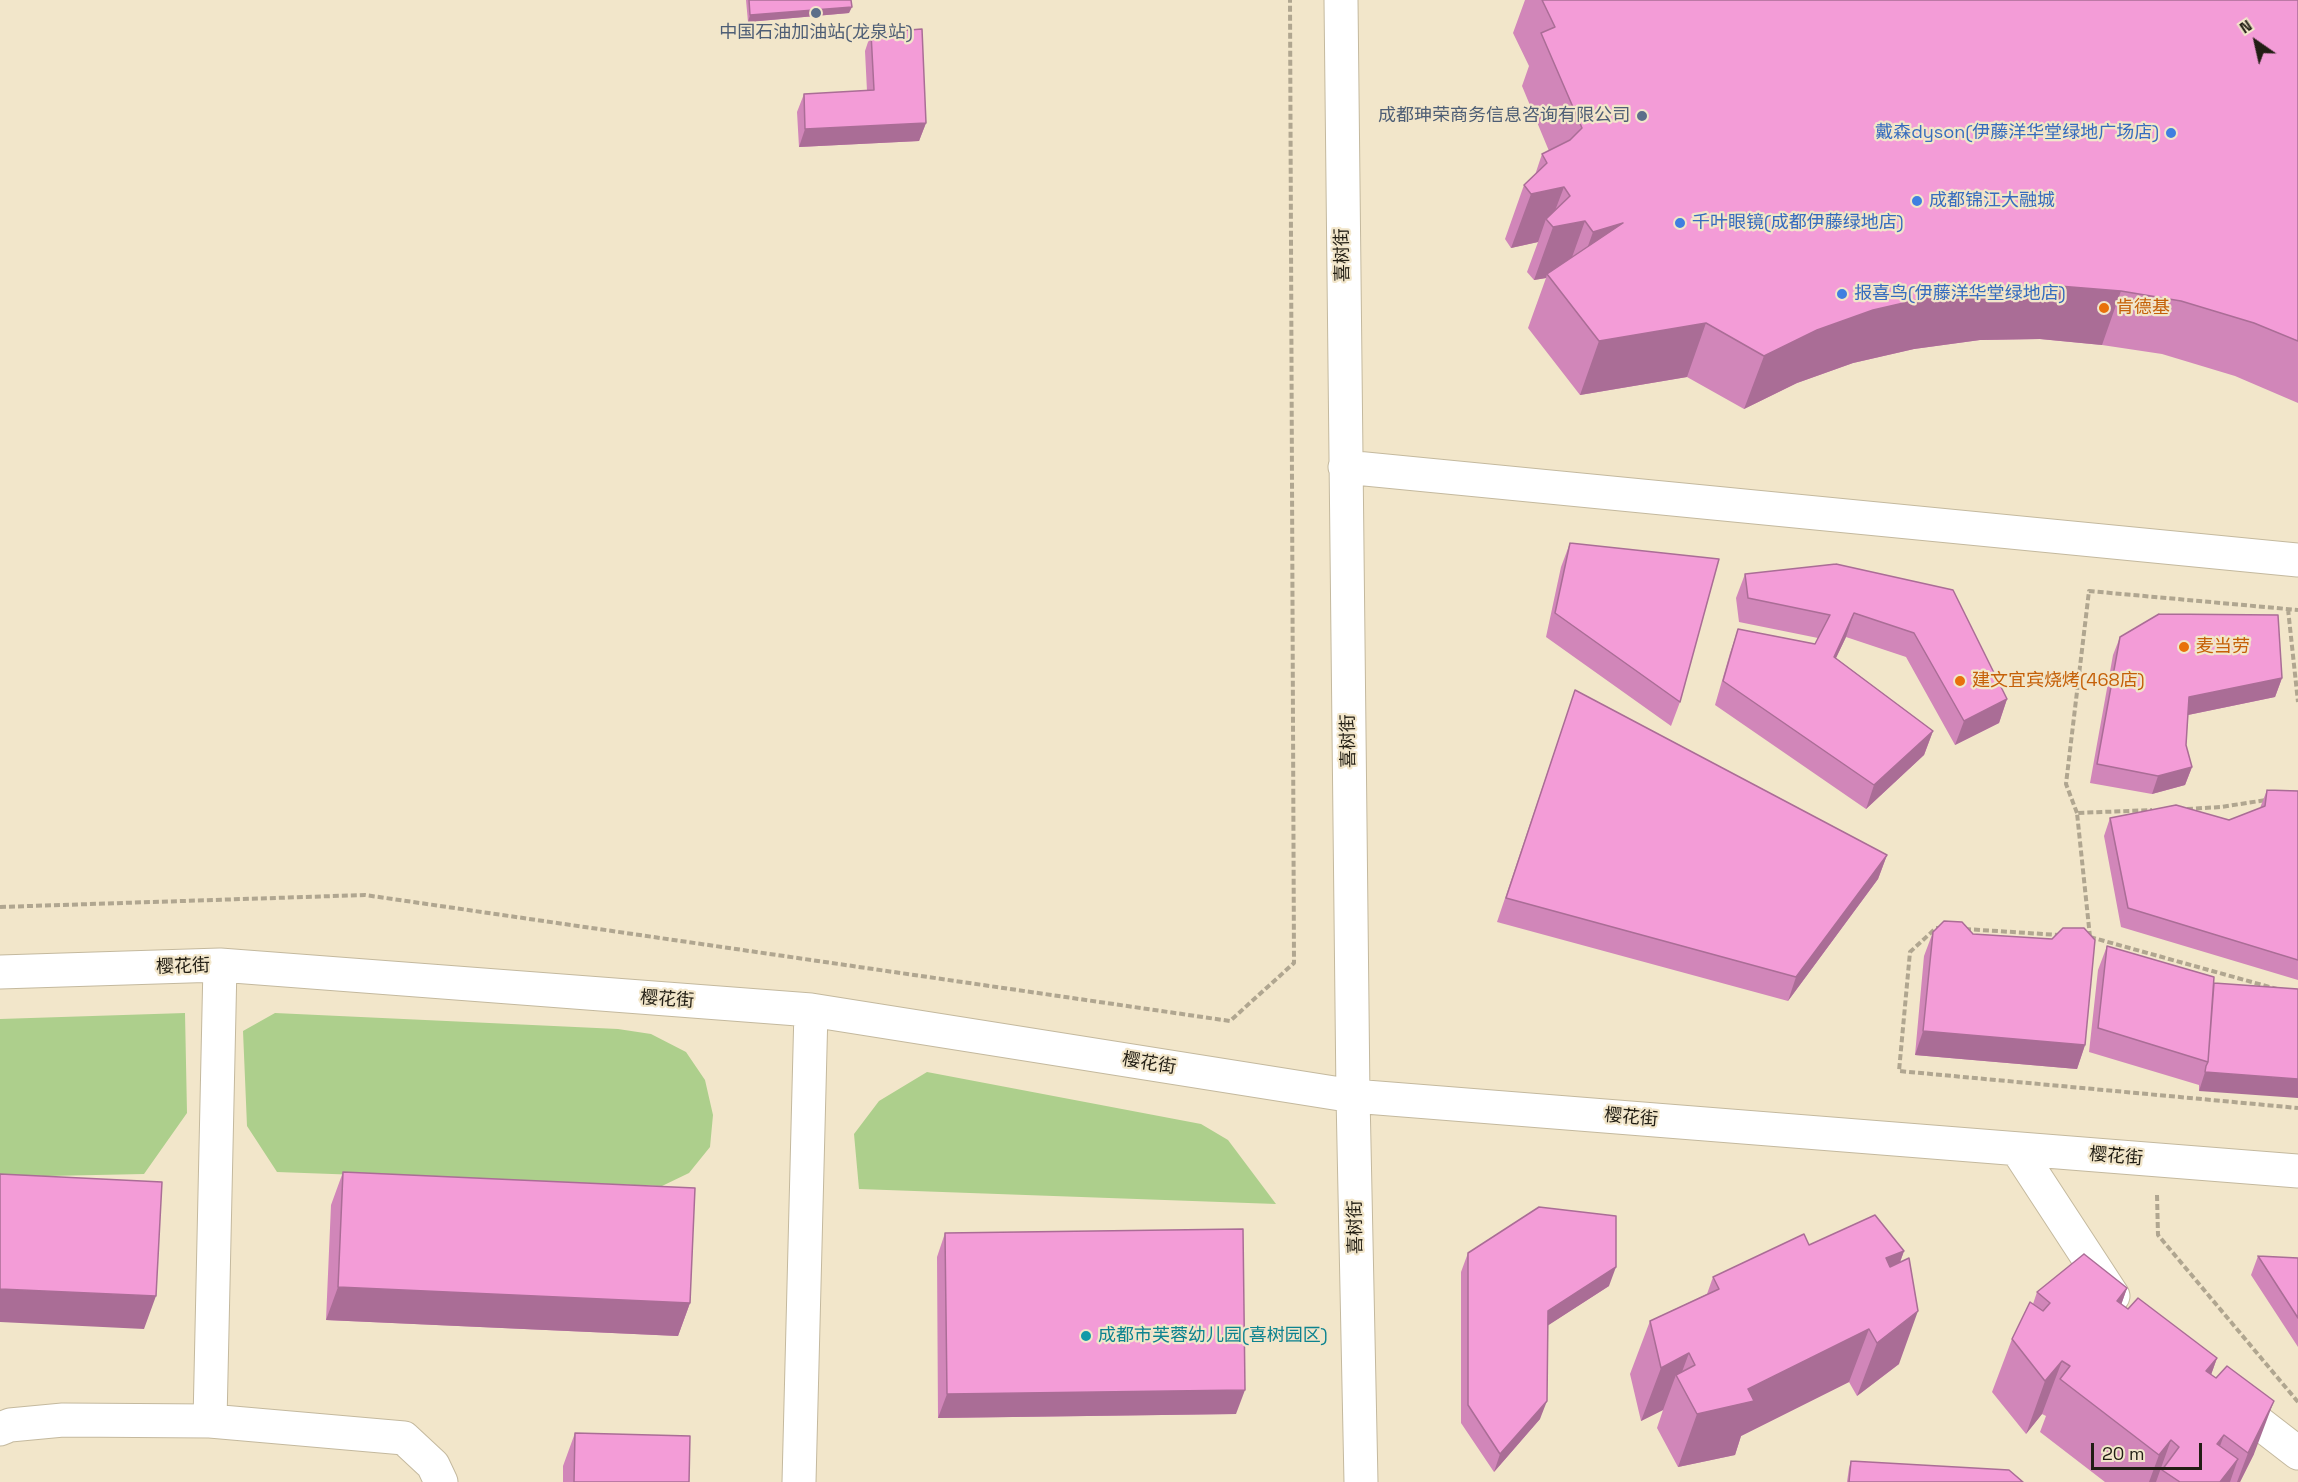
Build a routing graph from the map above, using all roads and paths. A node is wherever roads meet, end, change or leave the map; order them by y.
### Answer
1 (1290, 0) edge
2 (1341, 0) edge
3 (1346, 467) junction
4 (2298, 560) edge
5 (2288, 609) junction
6 (2298, 610) edge
7 (2298, 702) edge
8 (2276, 798) edge
9 (2185, 809) edge
10 (2161, 810) edge
11 (2077, 813) junction
12 (0, 907) edge
13 (1948, 928) edge
14 (1960, 929) edge
15 (2066, 936) edge
16 (2078, 937) edge
17 (2090, 937) junction
18 (220, 965) junction
19 (0, 972) edge
20 (2286, 991) edge
21 (811, 1010) junction
22 (1353, 1096) junction
23 (2298, 1108) edge
24 (2017, 1149) junction
25 (2156, 1160) junction
26 (2298, 1171) edge
27 (2130, 1323) edge
28 (2205, 1381) edge
29 (2298, 1402) edge
30 (210, 1421) junction
31 (0, 1429) edge
32 (2298, 1454) edge
33 (441, 1482) edge
34 (799, 1482) edge
35 (1361, 1482) edge

1 - 12 path
2 - 3 street, 喜树街
3 - 4 street
3 - 22 street, 喜树街
5 - 6 path
5 - 7 path
5 - 11 path
8 - 9 path
10 - 11 path
11 - 17 path
13 - 23 path
14 - 15 path
16 - 17 path
17 - 20 path
18 - 19 street, 樱花街
18 - 21 street, 樱花街
18 - 30 street
21 - 22 street, 樱花街
21 - 34 street
22 - 24 street, 樱花街
22 - 35 street, 喜树街
24 - 25 street, 樱花街
24 - 27 street
25 - 26 street, 樱花街
25 - 29 path
28 - 32 street
30 - 31 street
30 - 33 street

